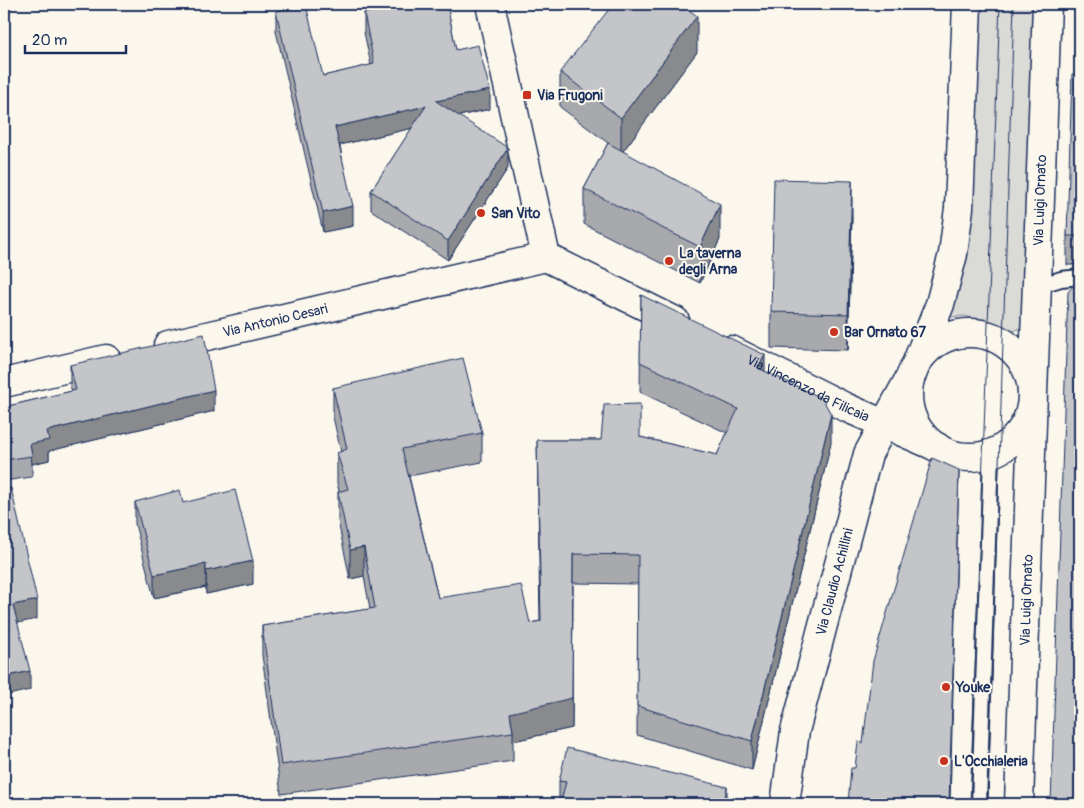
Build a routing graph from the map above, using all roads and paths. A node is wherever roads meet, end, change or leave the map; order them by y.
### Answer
1 (490, 4) edge
2 (967, 4) edge
3 (1047, 4) edge
4 (546, 257) junction
5 (1080, 277) edge
6 (1035, 286) junction
7 (913, 372) junction
8 (4, 383) edge
9 (1032, 397) junction
10 (885, 424) junction
11 (937, 447) junction
12 (991, 453) junction
13 (784, 804) edge
14 (979, 804) edge
15 (1019, 804) edge

1 - 4 main road
2 - 7 main road, Via Luigi Ornato
3 - 6 main road, Via Luigi Ornato
4 - 8 main road, Via Antonio Cesari
4 - 10 main road, Via Vincenzo da Filicaia
5 - 6 lane
6 - 9 main road, Via Luigi Ornato
7 - 9 main road, Via Luigi Ornato
7 - 10 main road, Via Claudio Achillini
7 - 11 main road, Via Luigi Ornato
9 - 12 main road, Via Luigi Ornato
9 - 15 main road, Via Luigi Ornato
10 - 11 main road, Via Vincenzo da Filicaia
10 - 13 main road, Via Claudio Achillini
11 - 12 main road, Via Luigi Ornato
12 - 14 lane

